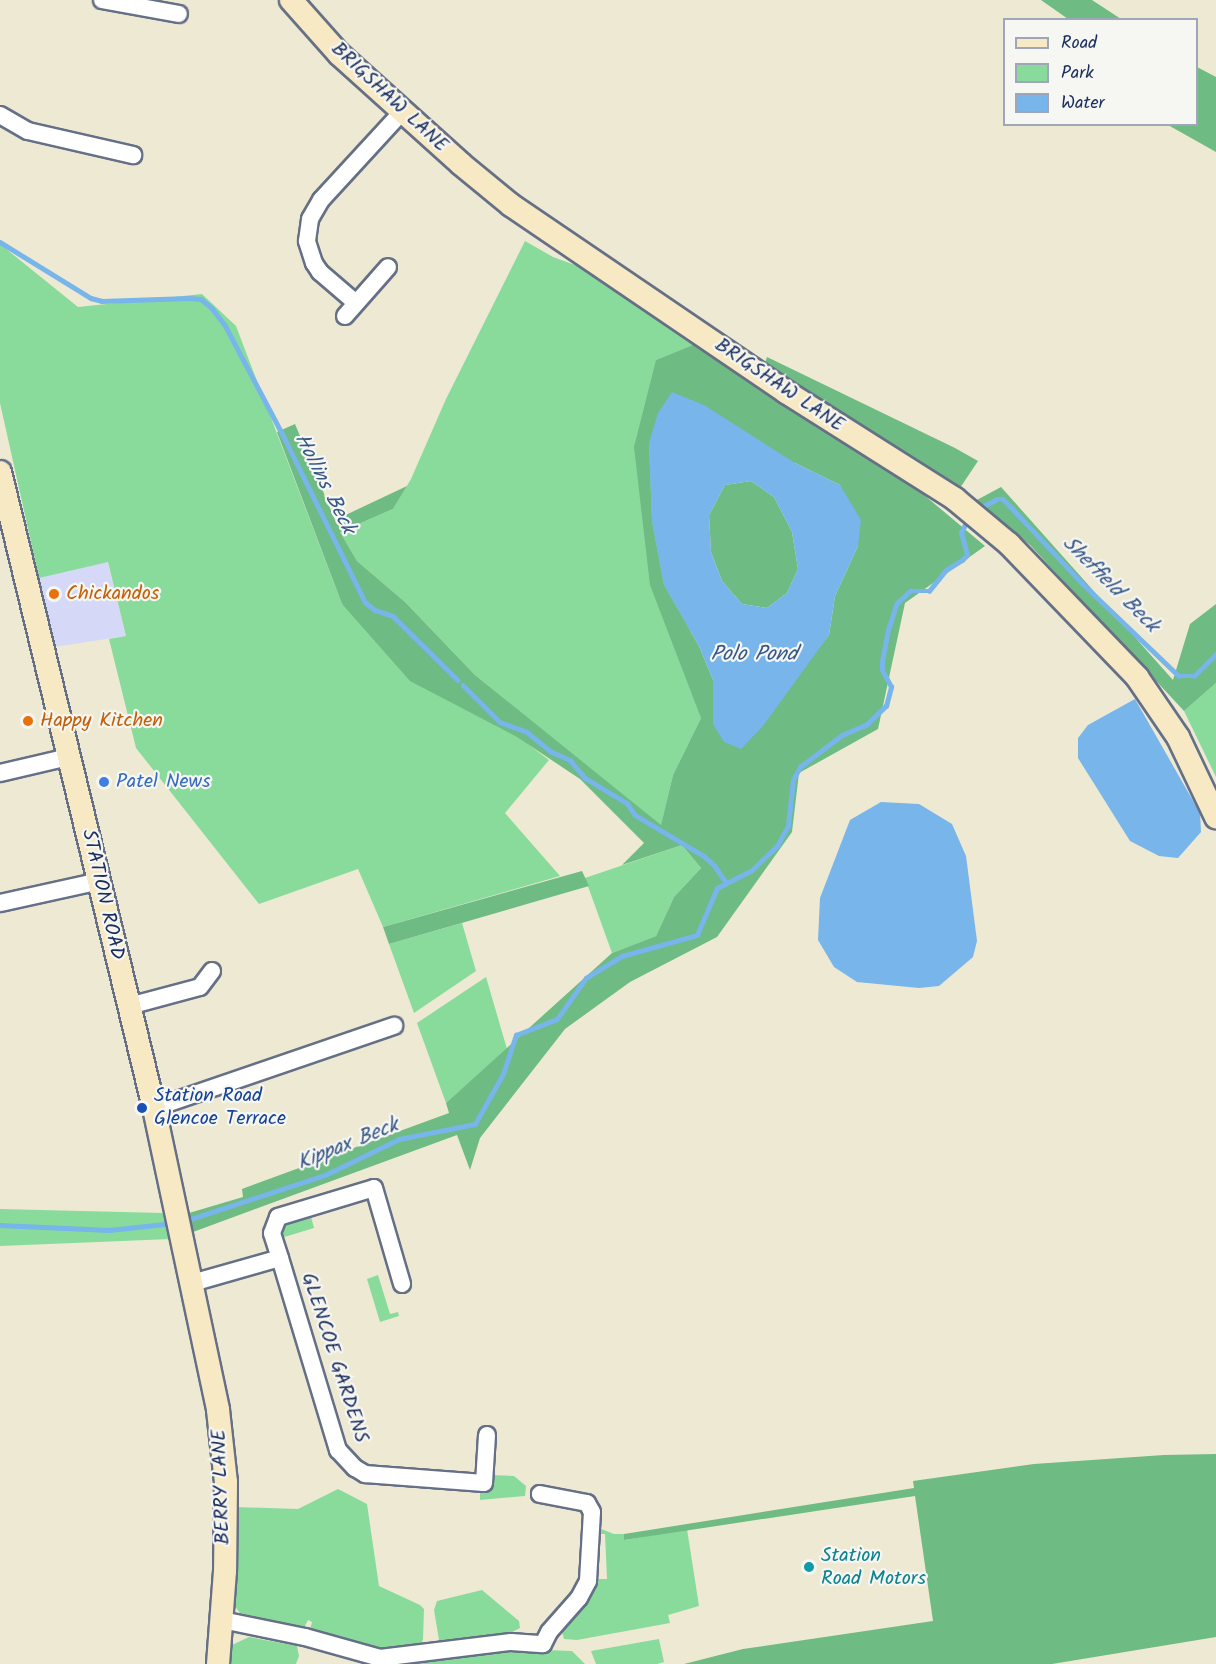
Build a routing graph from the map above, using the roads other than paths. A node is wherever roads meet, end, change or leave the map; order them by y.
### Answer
1 (102, 0) edge
2 (291, 0) edge
3 (179, 14) dead end
4 (402, 112) junction
5 (0, 115) edge
6 (134, 155) dead end
7 (388, 267) dead end
8 (356, 303) junction
9 (345, 316) dead end
10 (0, 472) edge
11 (68, 758) junction
12 (0, 773) edge
13 (1216, 817) edge
14 (100, 881) junction
15 (0, 903) edge
16 (212, 971) dead end
17 (129, 1006) junction
18 (394, 1026) dead end
19 (154, 1108) junction
20 (280, 1258) junction
21 (192, 1283) junction
22 (402, 1284) dead end
23 (200, 1320) joint
24 (487, 1435) dead end
25 (540, 1494) dead end
26 (222, 1620) junction
27 (218, 1664) edge

1 - 3 street
2 - 4 street, BRIGSHAW LANE
4 - 8 street
4 - 13 street, BRIGSHAW LANE
5 - 6 street
7 - 8 street
8 - 9 street
10 - 11 street, STATION ROAD
11 - 12 street
11 - 14 street, STATION ROAD
14 - 15 street
14 - 17 street, STATION ROAD
16 - 17 street
17 - 19 street, STATION ROAD
18 - 19 street
19 - 21 street, STATION ROAD
20 - 21 street, GLENCOE GARDENS
20 - 22 street, GLENCOE GARDENS
20 - 24 street, GLENCOE GARDENS
21 - 23 street, STATION ROAD
23 - 26 street, BERRY LANE
25 - 26 street
26 - 27 street, BERRY LANE

